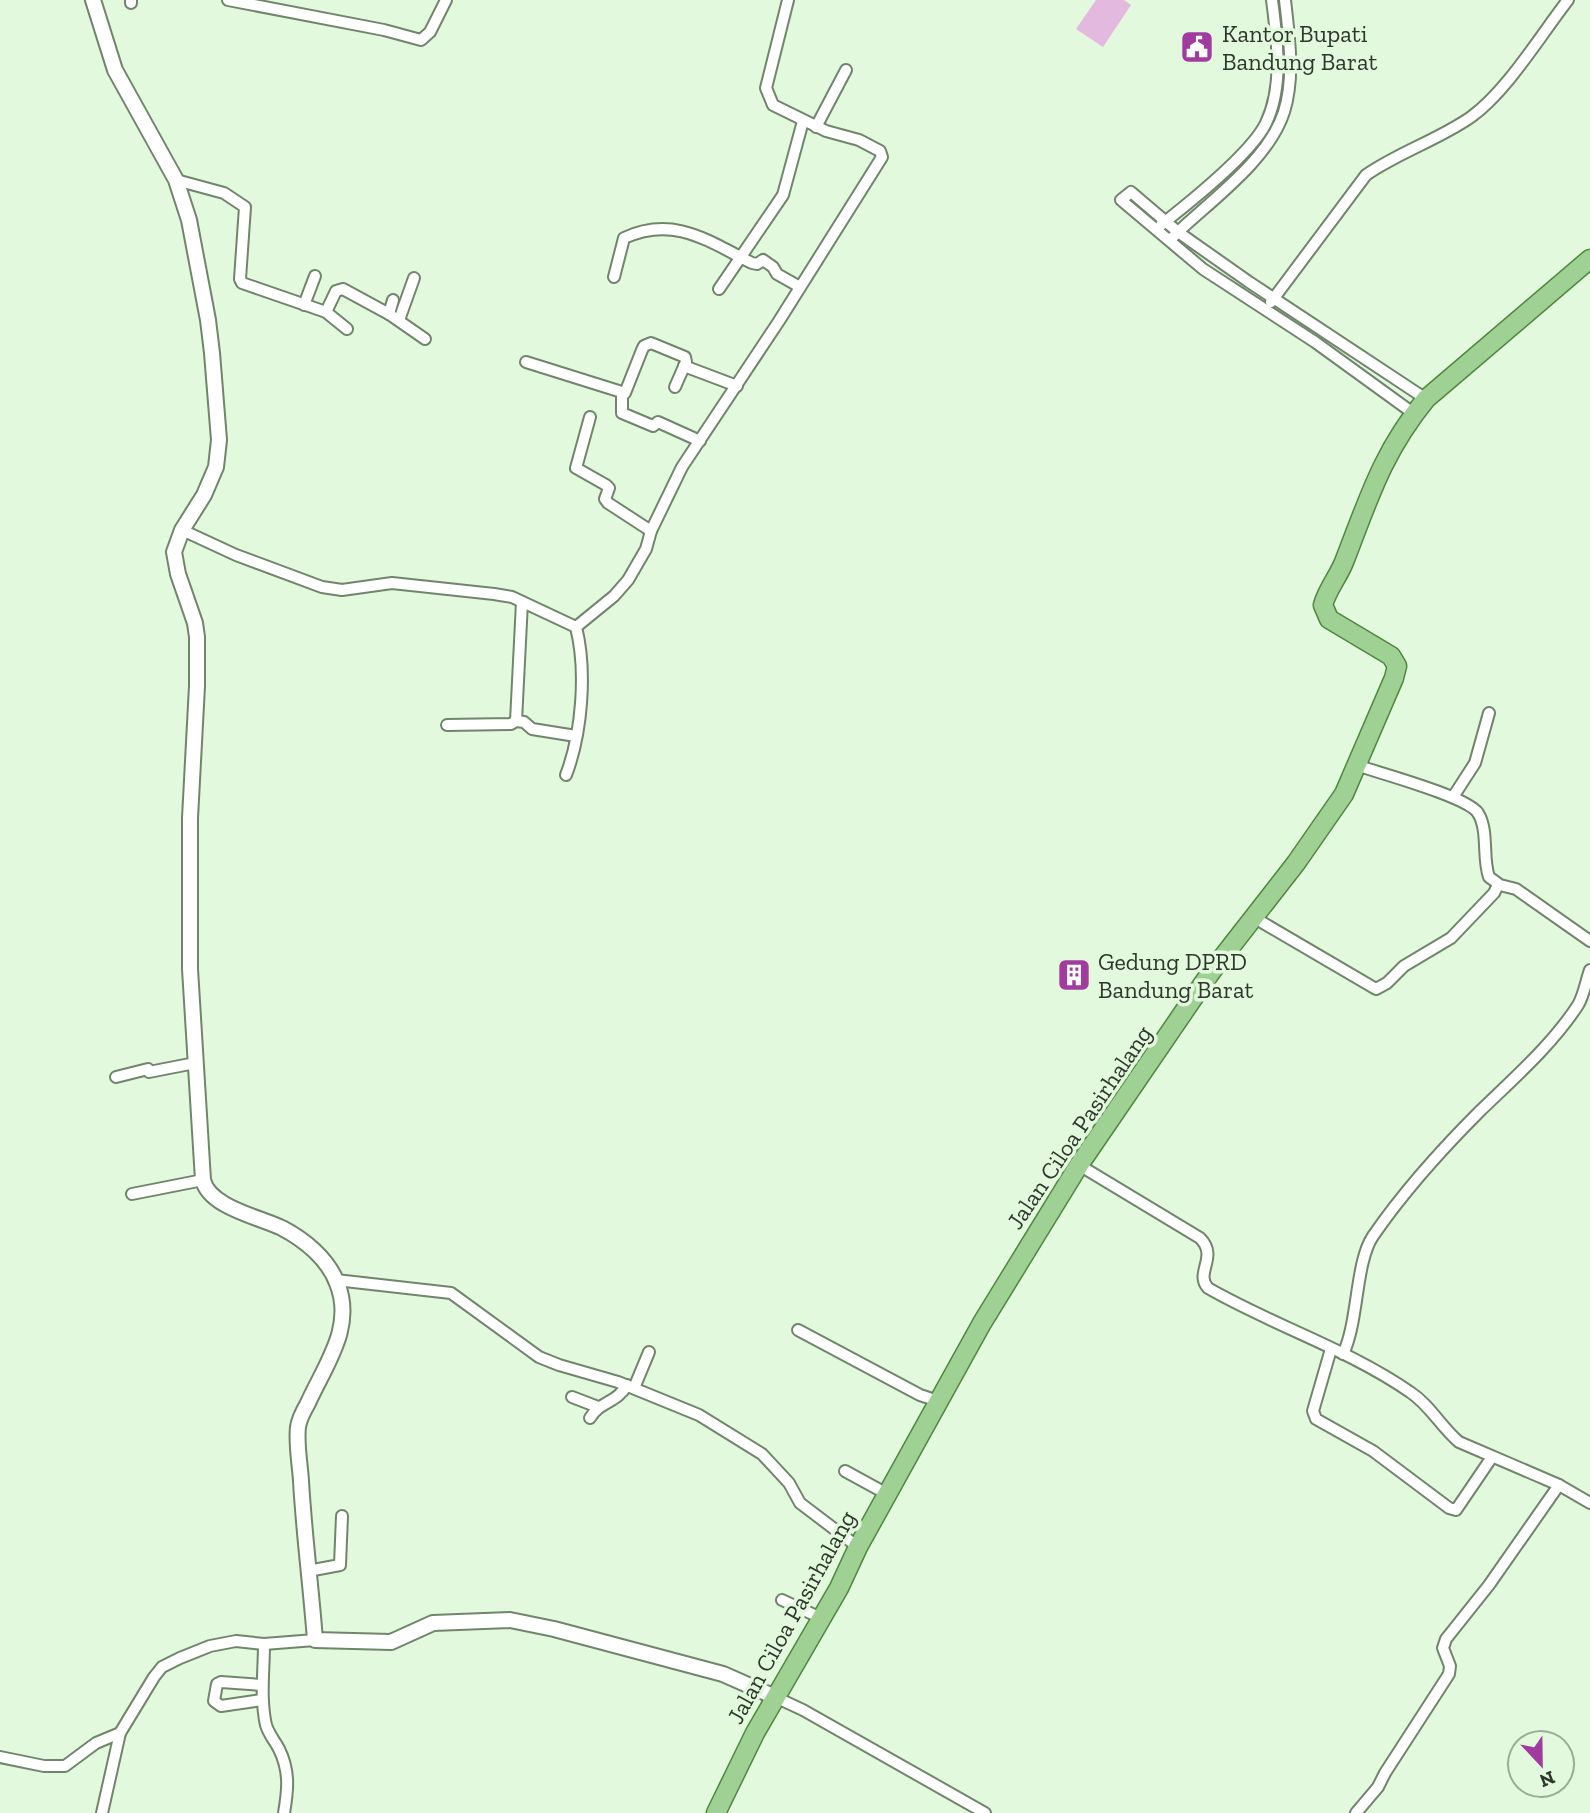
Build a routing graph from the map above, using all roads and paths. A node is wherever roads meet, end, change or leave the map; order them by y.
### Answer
1 (93, 0) edge
2 (228, 0) edge
3 (446, 0) edge
4 (788, 0) edge
5 (1272, 0) edge
6 (1285, 0) edge
7 (1568, 0) edge
8 (846, 70) dead end
9 (803, 121) junction
10 (816, 127) junction
11 (176, 180) junction
12 (1166, 221) junction
13 (1156, 229) junction
14 (1174, 236) junction
15 (740, 257) junction
16 (1590, 259) edge
17 (316, 276) dead end
18 (614, 276) dead end
19 (414, 278) dead end
20 (800, 287) junction
21 (719, 289) dead end
22 (1273, 299) junction
23 (393, 300) dead end
24 (304, 306) junction
25 (1264, 310) junction
26 (326, 312) junction
27 (389, 314) junction
28 (399, 320) junction
29 (347, 329) dead end
30 (425, 339) dead end
31 (526, 362) dead end
32 (684, 366) junction
33 (737, 386) junction
34 (675, 387) dead end
35 (622, 394) junction
36 (1426, 399) junction
37 (1413, 413) junction
38 (590, 417) dead end
39 (700, 441) junction
40 (182, 530) junction
41 (651, 531) junction
42 (522, 602) junction
43 (576, 627) junction
44 (1489, 713) dead end
45 (516, 721) junction
46 (447, 724) dead end
47 (576, 736) junction
48 (1356, 765) junction
49 (566, 775) dead end
50 (1453, 797) junction
51 (1499, 885) junction
52 (1253, 917) junction
53 (1590, 941) edge
54 (1590, 970) edge
55 (1585, 1005) edge
56 (195, 1063) junction
57 (116, 1077) dead end
58 (1079, 1165) junction
59 (203, 1181) junction
60 (132, 1194) dead end
61 (336, 1279) junction
62 (798, 1330) dead end
63 (1331, 1349) junction
64 (649, 1352) dead end
65 (1343, 1354) junction
66 (631, 1386) junction
67 (572, 1398) dead end
68 (938, 1401) junction
69 (598, 1407) junction
70 (590, 1418) dead end
71 (1492, 1457) junction
72 (845, 1471) dead end
73 (1559, 1485) junction
74 (887, 1494) junction
75 (1590, 1503) edge
76 (342, 1516) dead end
77 (858, 1547) junction
78 (308, 1571) junction
79 (782, 1600) dead end
80 (821, 1618) junction
81 (315, 1640) junction
82 (264, 1644) junction
83 (262, 1685) junction
84 (775, 1697) junction
85 (262, 1700) junction
86 (120, 1733) junction
87 (0, 1757) edge
88 (102, 1813) edge
89 (284, 1813) edge
90 (716, 1813) edge
91 (985, 1813) edge
92 (1356, 1813) edge

1 - 11 street
2 - 3 street
4 - 9 street
5 - 12 street
6 - 14 street
7 - 22 street
8 - 10 street
9 - 10 street
9 - 15 street
10 - 20 street
11 - 24 street
11 - 40 street
12 - 13 street
12 - 13 street
12 - 14 street
13 - 14 street
14 - 22 street
14 - 25 street
15 - 18 street
15 - 20 street
15 - 21 street
16 - 36 main road, Jalan Ciloa Pasirhalang
17 - 24 street
19 - 28 street
20 - 33 street
22 - 25 street
22 - 36 street
23 - 27 street
24 - 26 street
25 - 37 street
26 - 27 street
26 - 29 street
27 - 28 street
28 - 30 street
31 - 35 street
32 - 33 street
32 - 34 street
32 - 35 street
33 - 39 street
35 - 39 street
36 - 37 main road, Jalan Ciloa Pasirhalang
37 - 48 main road, Jalan Ciloa Pasirhalang
38 - 41 street
39 - 41 street
40 - 42 street
40 - 56 street
41 - 43 street
42 - 43 street
42 - 45 street
43 - 47 street
44 - 50 street
45 - 46 street
45 - 47 street
47 - 49 street
48 - 50 street
48 - 52 main road, Jalan Ciloa Pasirhalang
50 - 51 street
51 - 52 street
51 - 53 street
52 - 58 main road, Jalan Ciloa Pasirhalang
54 - 55 street
55 - 65 street
56 - 57 street
56 - 59 street
58 - 63 street
58 - 68 main road, Jalan Ciloa Pasirhalang
59 - 60 street
59 - 61 street
61 - 66 street
61 - 78 street
62 - 68 street
63 - 65 street
63 - 71 street
64 - 66 street
65 - 71 street
66 - 69 street
66 - 77 street
67 - 69 street
68 - 74 main road, Jalan Ciloa Pasirhalang
69 - 70 street
71 - 73 street
72 - 74 street
73 - 75 street
73 - 92 street
74 - 77 main road, Jalan Ciloa Pasirhalang
76 - 78 street
77 - 80 main road, Jalan Ciloa Pasirhalang
78 - 81 street
79 - 80 street
80 - 84 main road, Jalan Ciloa Pasirhalang
81 - 82 street
81 - 84 street
82 - 83 street
82 - 86 street
83 - 85 street
83 - 85 street
84 - 90 main road, Jalan Ciloa Pasirhalang
84 - 91 street
85 - 89 street
86 - 87 street
86 - 88 street

